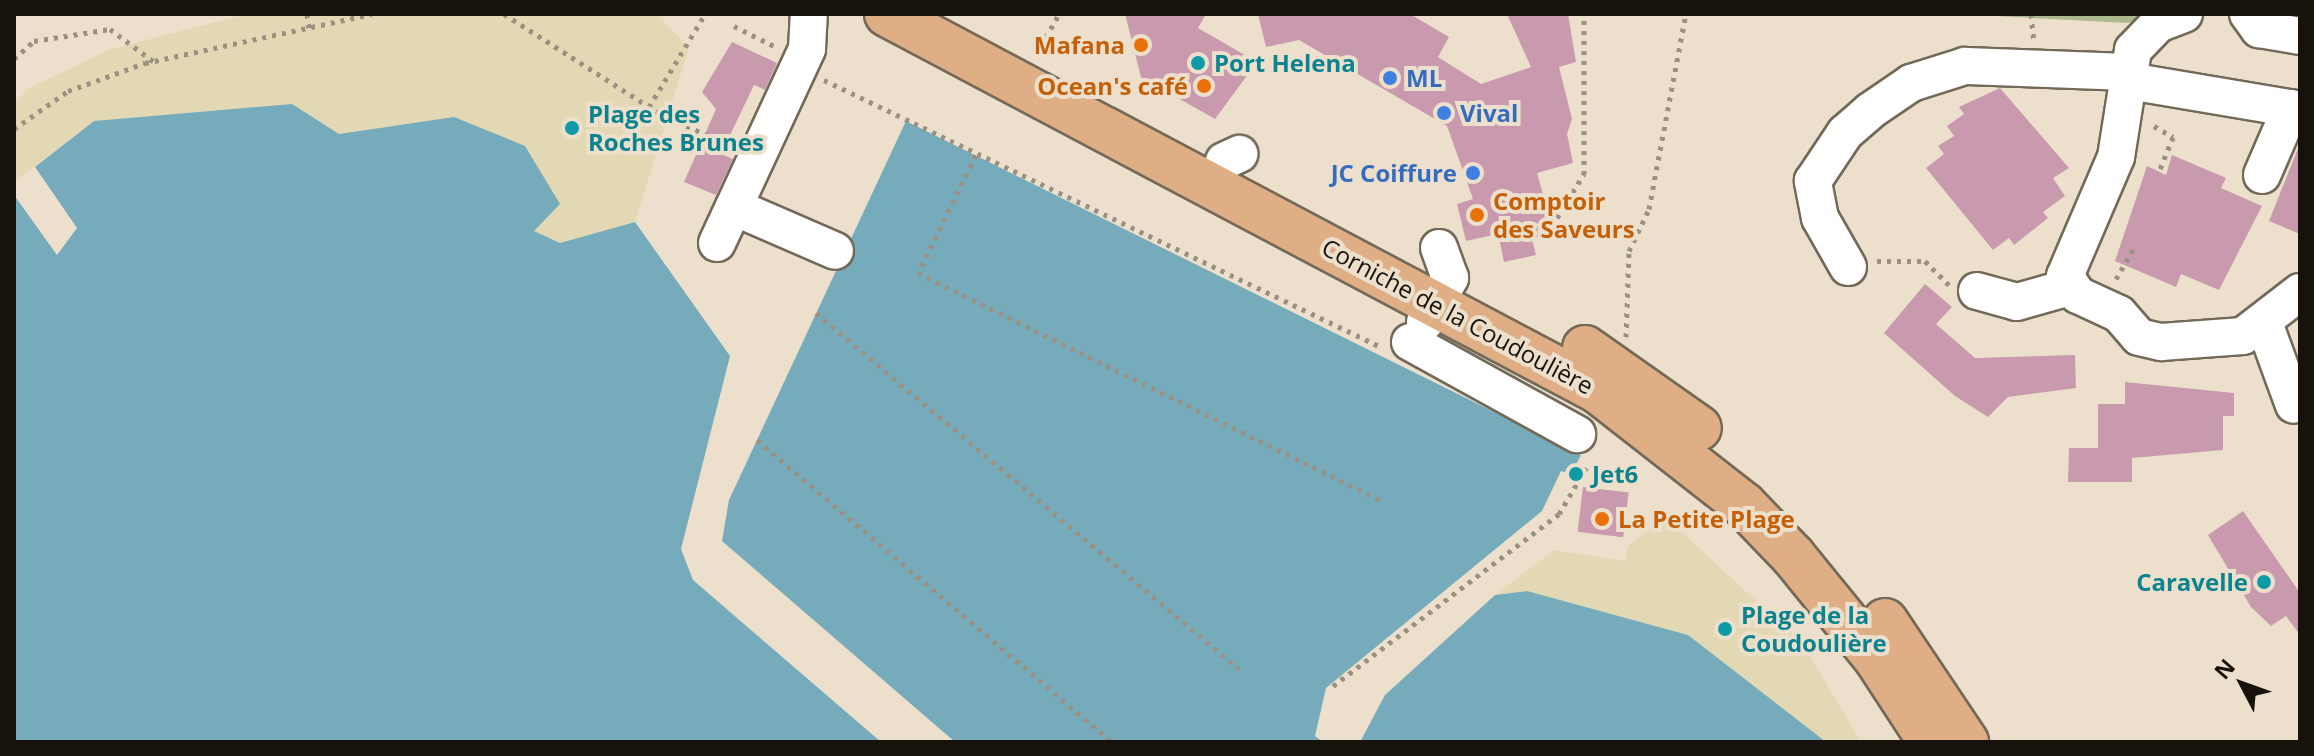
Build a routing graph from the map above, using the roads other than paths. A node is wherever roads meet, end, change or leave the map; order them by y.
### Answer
1 (809, 14) edge
2 (887, 14) edge
3 (945, 14) edge
4 (2184, 14) edge
5 (2248, 14) edge
6 (2300, 36) edge
7 (2129, 77) junction
8 (2296, 109) edge
9 (2262, 175) dead end
10 (734, 207) junction
11 (717, 243) dead end
12 (835, 251) dead end
13 (1848, 267) road end
14 (2070, 287) junction
15 (1977, 291) road end
16 (2300, 292) edge
17 (1425, 307) junction
18 (2264, 323) junction
19 (2294, 405) dead end
20 (1577, 434) road end
21 (1931, 742) edge
22 (1966, 742) edge

1 - 10 street
2 - 17 main road, Corniche de la Coudoulière
3 - 17 main road, Corniche de la Coudoulière
4 - 7 street
5 - 6 street
7 - 8 street
7 - 13 street
7 - 14 street
8 - 9 street
10 - 11 street
10 - 12 street
14 - 15 street
14 - 18 street
16 - 18 street
17 - 20 street
17 - 21 main road, Corniche de la Coudoulière
17 - 22 main road, Corniche de la Coudoulière
18 - 19 street

